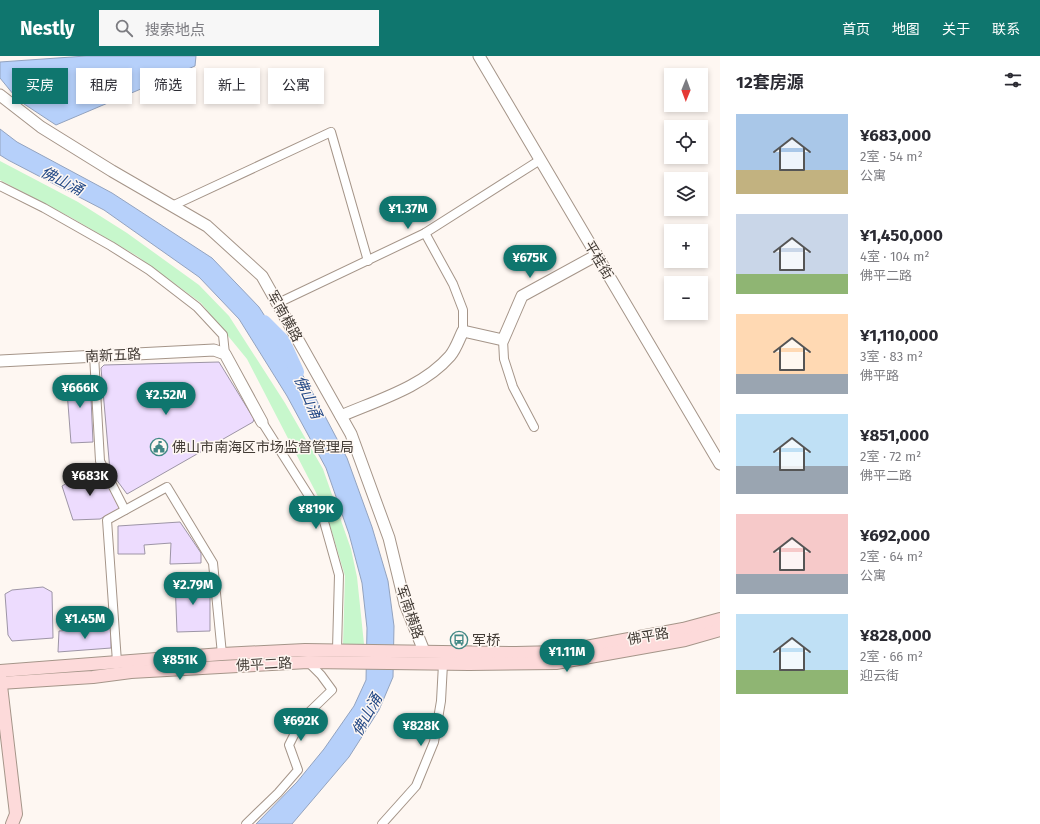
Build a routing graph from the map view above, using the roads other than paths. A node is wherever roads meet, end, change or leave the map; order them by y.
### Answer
1 (479, 56) edge
2 (0, 95) edge
3 (540, 160) junction
4 (0, 186) edge
5 (172, 206) junction
6 (424, 233) junction
7 (597, 255) junction
8 (368, 260) junction
9 (278, 303) junction
10 (463, 331) junction
11 (503, 340) junction
12 (225, 354) junction
13 (94, 356) junction
14 (0, 361) edge
15 (341, 416) junction
16 (262, 422) joint
17 (534, 427) dead end
18 (720, 464) edge
19 (125, 510) junction
20 (720, 619) edge
21 (720, 630) edge
22 (337, 649) junction
23 (359, 650) joint
24 (424, 651) junction
25 (222, 654) junction
26 (117, 662) junction
27 (308, 662) junction
28 (409, 664) joint
29 (443, 664) junction
30 (0, 671) edge
31 (0, 683) edge
32 (12, 824) edge
33 (246, 824) edge
34 (382, 824) edge

1 - 3 street, 平桂街
2 - 5 street, 军南横路
3 - 6 street
3 - 7 street, 平桂街
4 - 12 street
5 - 8 street
5 - 9 street, 军南横路
6 - 8 street
6 - 10 street
7 - 11 street
7 - 18 street, 平桂街
8 - 9 street
9 - 15 street, 军南横路
10 - 11 street
10 - 15 street
11 - 17 street
12 - 13 street, 南新五路
12 - 16 street
13 - 14 street, 南新五路
13 - 19 street
15 - 24 street, 军南横路
16 - 22 street
19 - 25 street
19 - 26 street
20 - 24 main road, 佛平路
21 - 29 main road, 佛平路
22 - 23 main road, 佛平二路
22 - 25 main road, 佛平二路
23 - 24 main road, 佛平路
25 - 26 main road, 佛平二路
26 - 30 main road, 佛平二路
27 - 28 main road, 佛平二路
27 - 31 main road, 佛平二路
27 - 33 street
28 - 29 main road, 佛平路
29 - 34 street
30 - 31 main road
31 - 32 main road

